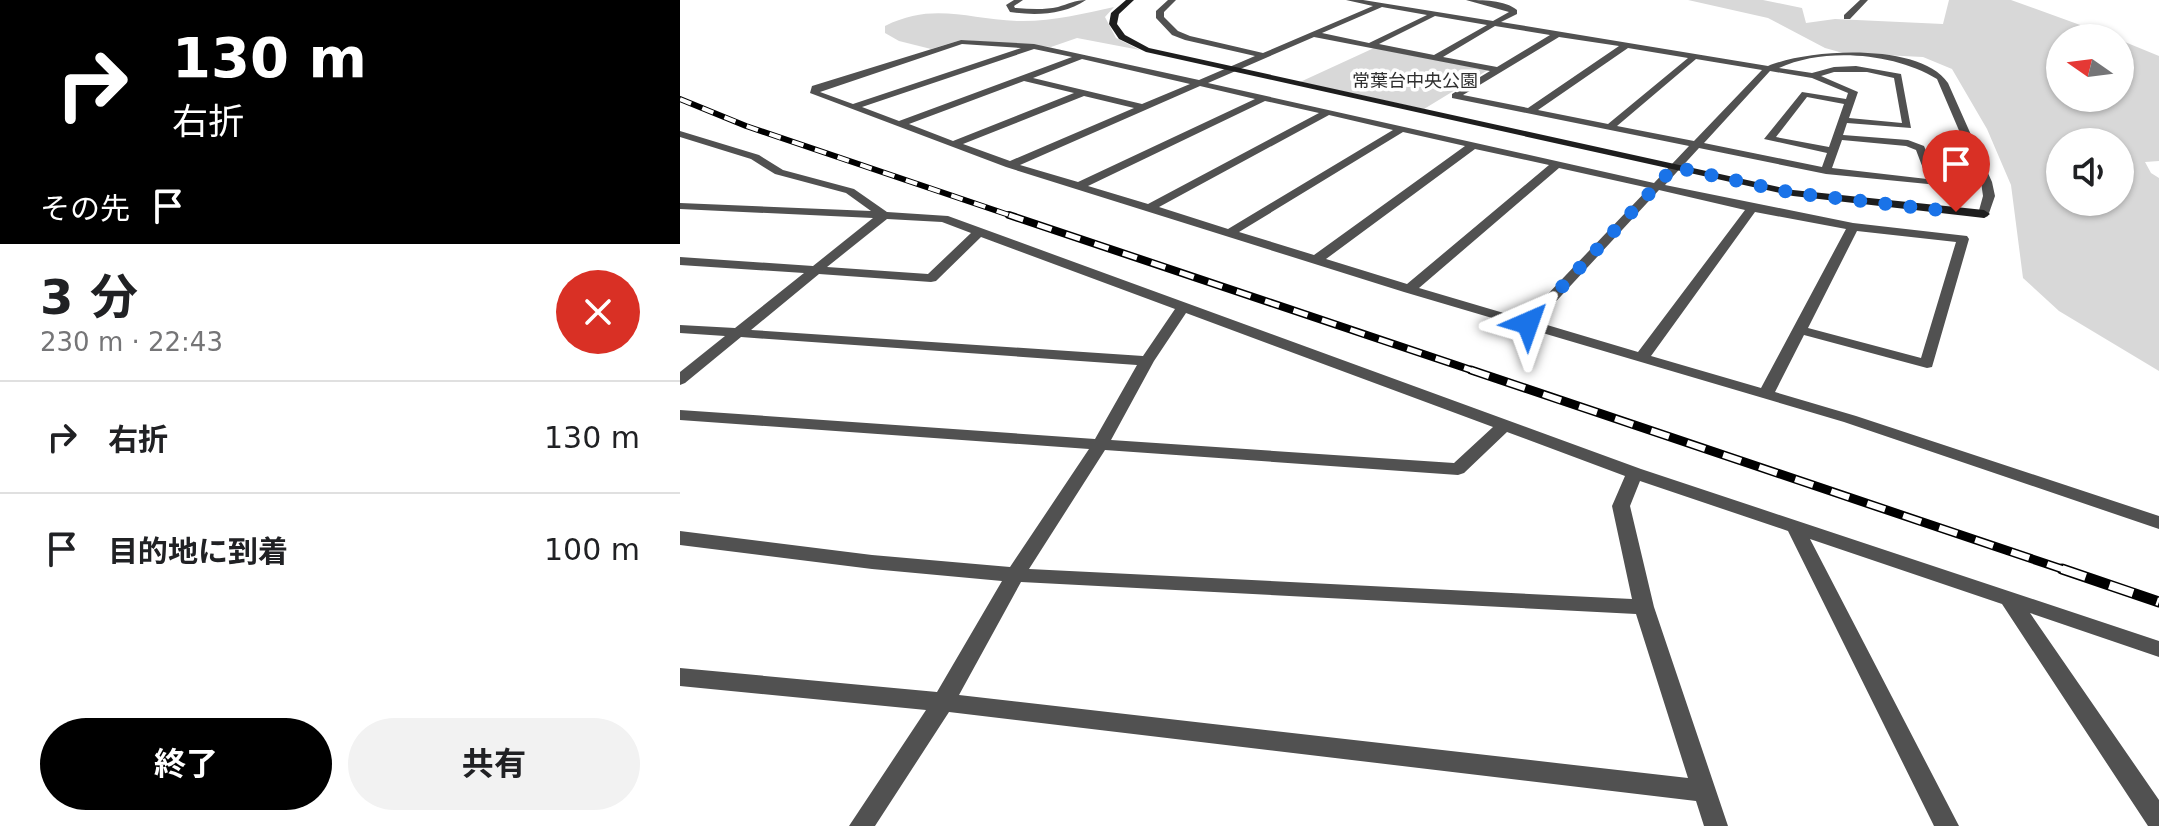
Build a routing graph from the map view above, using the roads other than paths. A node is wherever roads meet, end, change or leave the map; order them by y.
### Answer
1 (1019, 0) edge
2 (1082, 0) edge
3 (1130, 0) edge
4 (1172, 0) edge
5 (1350, 0) edge
6 (1393, 0) edge
7 (1470, 0) edge
8 (1864, 0) edge
9 (1381, 5) junction
10 (1435, 14) junction
11 (1847, 17) dead end
12 (1495, 24) junction
13 (1312, 34) junction
14 (1556, 35) junction
15 (1371, 45) junction
16 (1034, 46) junction
17 (1625, 46) junction
18 (1262, 55) junction
19 (1082, 56) junction
20 (1436, 57) junction
21 (1694, 57) junction
22 (1229, 69) junction
23 (1768, 69) junction
24 (1499, 70) junction
25 (1814, 76) junction
26 (1024, 78) junction
27 (1198, 83) junction
28 (1083, 93) junction
29 (1264, 98) junction
30 (1849, 102) junction
31 (853, 107) junction
32 (1141, 107) junction
33 (1530, 111) junction
34 (1328, 112) junction
35 (1843, 120) junction
36 (900, 124) junction
37 (1610, 127) junction
38 (1401, 129) junction
39 (680, 134) edge
40 (1837, 137) junction
41 (954, 144) junction
42 (1473, 145) junction
43 (1696, 145) junction
44 (1833, 151) junction
45 (1557, 164) junction
46 (1010, 165) junction
47 (1674, 167) junction
48 (1826, 171) junction
49 (1079, 186) junction
50 (1655, 186) junction
51 (680, 206) edge
52 (1149, 208) junction
53 (1752, 208) junction
54 (884, 215) junction
55 (1853, 227) junction
56 (978, 233) junction
57 (1229, 233) junction
58 (1316, 260) junction
59 (680, 261) edge
60 (813, 269) junction
61 (1409, 289) junction
62 (1182, 308) junction
63 (1528, 323) junction
64 (680, 329) edge
65 (1800, 330) junction
66 (736, 333) junction
67 (1642, 357) junction
68 (1147, 361) junction
69 (680, 380) edge
70 (1766, 394) junction
71 (680, 415) edge
72 (1504, 425) junction
73 (1099, 446) junction
74 (1635, 473) junction
75 (2159, 523) edge
76 (1795, 527) junction
77 (680, 538) edge
78 (1015, 575) junction
79 (2009, 599) junction
80 (1644, 607) junction
81 (2159, 649) edge
82 (680, 677) edge
83 (943, 702) junction
84 (1705, 791) junction
85 (2159, 821) edge
86 (861, 826) edge
87 (1716, 826) edge
88 (1947, 826) edge

1 - 2 street
3 - 22 street
4 - 18 street
5 - 9 street
6 - 9 street
7 - 12 street
8 - 11 street
9 - 10 street
9 - 13 street
10 - 12 street
10 - 15 street
12 - 14 street
12 - 20 street
13 - 15 street
13 - 18 street
14 - 17 street
14 - 24 street
15 - 20 street
16 - 19 street
16 - 31 street
16 - 31 street
17 - 21 street
17 - 33 street
18 - 22 street
19 - 26 street
19 - 27 street
20 - 24 street
21 - 23 street
21 - 37 street
22 - 27 street
22 - 47 street
23 - 25 street
23 - 43 street
23 - 47 street
24 - 33 street
25 - 30 street
25 - 35 street
26 - 28 street
26 - 36 street
27 - 29 street
27 - 32 street
28 - 32 street
28 - 41 street
29 - 34 street
29 - 49 street
30 - 35 street
30 - 44 street
31 - 36 street
32 - 46 street
33 - 37 street
34 - 38 street
34 - 52 street
35 - 40 street
36 - 41 street
37 - 43 street
38 - 42 street
38 - 57 street
39 - 54 street
40 - 44 street
40 - 48 street
41 - 46 street
42 - 45 street
42 - 58 street
43 - 47 street
43 - 48 street
44 - 48 street
45 - 50 street
45 - 61 street
46 - 49 street
47 - 50 street
49 - 52 street
50 - 53 street
50 - 63 street
51 - 54 street
52 - 57 street
53 - 55 street
53 - 67 street
54 - 56 street
54 - 60 street
55 - 65 street
55 - 65 street
56 - 60 street
56 - 62 street
57 - 58 street
58 - 61 street
59 - 60 street
60 - 66 street
61 - 63 street
62 - 68 street
62 - 72 street
63 - 67 street
64 - 66 street
65 - 70 street
66 - 68 street
66 - 69 street
67 - 70 street
68 - 73 street
70 - 75 street
71 - 73 street
72 - 73 street
72 - 74 street
73 - 78 street
74 - 76 street
74 - 80 street
76 - 79 street
76 - 88 street
77 - 78 street
78 - 80 street
78 - 83 street
79 - 81 street
79 - 85 street
80 - 84 street
82 - 83 street
83 - 84 street
83 - 86 street
84 - 87 street

